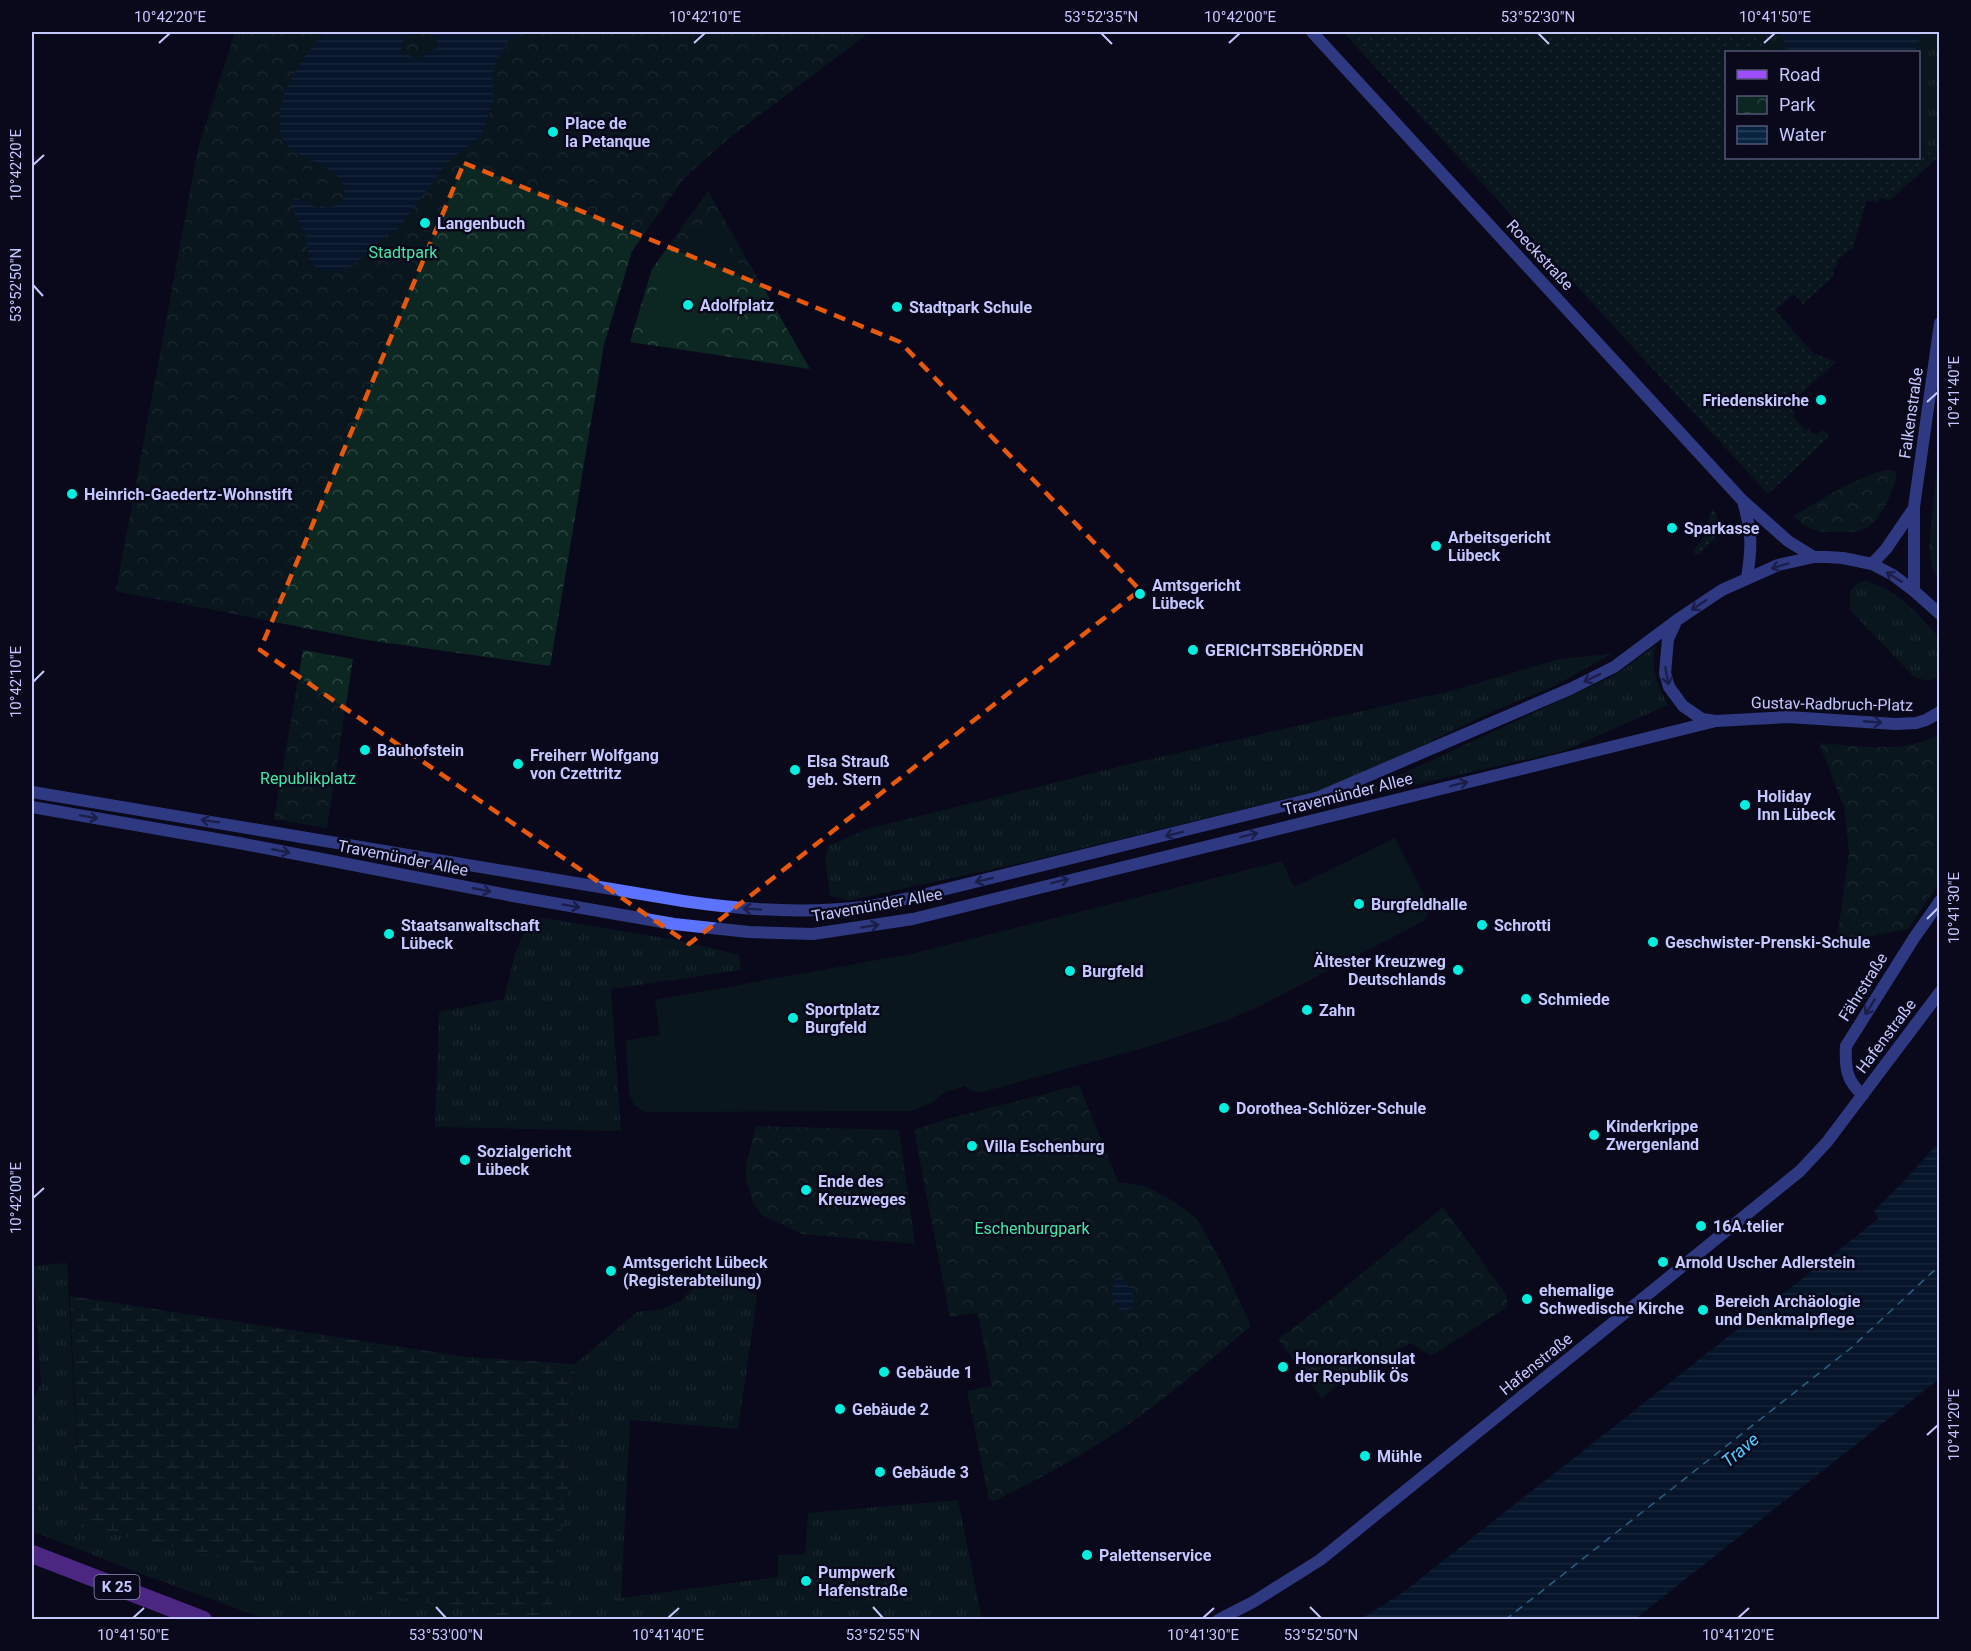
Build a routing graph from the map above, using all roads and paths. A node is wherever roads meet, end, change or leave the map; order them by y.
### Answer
1 (1312, 32) edge
2 (1940, 323) edge
3 (1743, 500) junction
4 (1914, 507) junction
5 (1814, 558) junction
6 (1872, 564) junction
7 (1747, 578) junction
8 (1914, 591) junction
9 (1940, 614) edge
10 (1677, 620) junction
11 (1940, 712) edge
12 (1716, 721) junction
13 (32, 792) edge
14 (32, 807) edge
15 (1940, 901) edge
16 (1940, 992) edge
17 (1863, 1095) junction
18 (32, 1554) edge
19 (203, 1620) edge
20 (1218, 1620) edge

1 - 3 main road, Roeckstraße
2 - 4 main road, Falkenstraße
3 - 5 main road, Roeckstraße
3 - 7 main road, Roeckstraße
4 - 6 main road, Falkenstraße
4 - 8 main road, Falkenstraße
5 - 6 main road
5 -> 7 main road
8 -> 6 main road
7 -> 10 main road
8 - 9 main road
10 -> 12 main road, Gustav-Radbruch-Platz
10 -> 13 main road, Travemünder Allee
12 -> 11 main road, Gustav-Radbruch-Platz
14 -> 12 main road, Travemünder Allee
15 -> 17 main road, Fährstraße
16 - 17 main road, Hafenstraße
17 - 20 main road, Hafenstraße
18 - 19 main road, K 25

